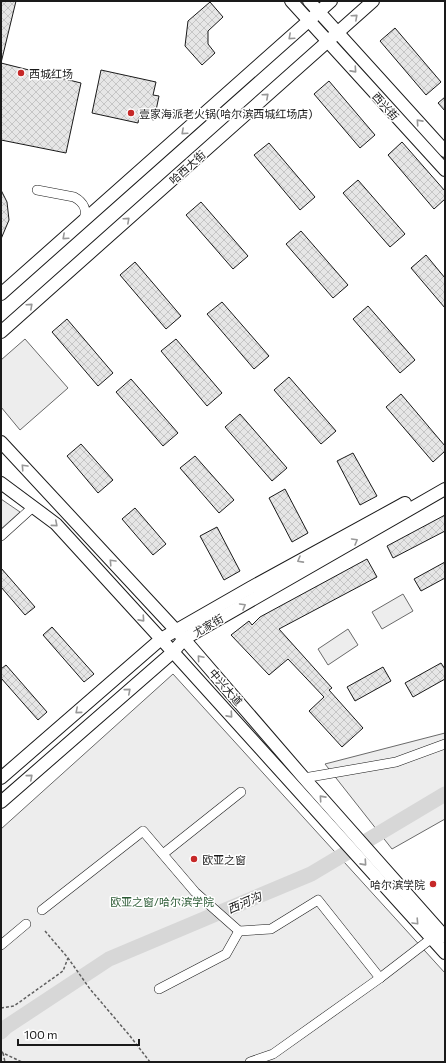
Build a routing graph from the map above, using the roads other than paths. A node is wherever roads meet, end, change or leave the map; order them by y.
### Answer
1 (291, 1) edge
2 (309, 1) edge
3 (331, 1) edge
4 (373, 1) edge
5 (319, 12) junction
6 (309, 21) junction
7 (338, 33) junction
8 (328, 42) junction
9 (445, 151) edge
10 (445, 170) edge
11 (37, 190) dead end
12 (84, 220) junction
13 (1, 294) edge
14 (1, 332) edge
15 (1, 442) edge
16 (445, 481) edge
17 (1, 483) edge
18 (445, 489) edge
19 (33, 507) junction
20 (1, 536) edge
21 (180, 635) junction
22 (161, 639) junction
23 (173, 652) junction
24 (445, 744) edge
25 (1, 778) edge
26 (304, 778) junction
27 (241, 792) dead end
28 (1, 802) edge
29 (343, 831) junction
30 (163, 854) junction
31 (393, 888) junction
32 (42, 910) dead end
33 (26, 924) dead end
34 (239, 931) junction
35 (445, 937) edge
36 (432, 938) junction
37 (1, 945) edge
38 (445, 953) edge
39 (380, 978) junction
40 (159, 989) dead end
41 (250, 1062) edge

1 - 6 main road, 西兴街
2 - 5 main road, 西兴街
3 - 5 main road
7 -> 4 main road, 哈西大街
5 - 6 main road
5 - 7 main road, 西兴街
6 - 8 main road, 西兴街
6 -> 12 main road
7 - 8 main road, 哈西大街
9 -> 7 main road, 西兴街
8 -> 10 main road, 西兴街
14 -> 8 main road, 哈西大街
11 - 12 lane
12 -> 13 main road
21 -> 15 main road, 中兴大道
16 -> 21 main road, 尤家街
17 - 19 main road, 中兴大道
21 -> 18 main road, 尤家街
19 - 20 lane
19 -> 22 main road, 中兴大道
21 - 22 main road, 尤家街
21 - 23 main road, 尤家街
26 -> 21 main road, 中兴大道
22 - 23 main road, 中兴大道
22 -> 25 main road, 尤家街
28 -> 23 main road, 尤家街
23 -> 29 main road, 中兴大道
24 - 26 lane
29 -> 26 main road, 中兴大道
27 - 30 lane
29 - 31 main road, 中兴大道
30 - 32 lane
30 - 34 lane
31 - 35 main road, 中兴大道
31 -> 36 main road, 中兴大道
33 - 37 lane
34 - 39 lane
34 - 40 lane
36 - 38 main road, 中兴大道
36 - 39 lane
39 - 41 lane

